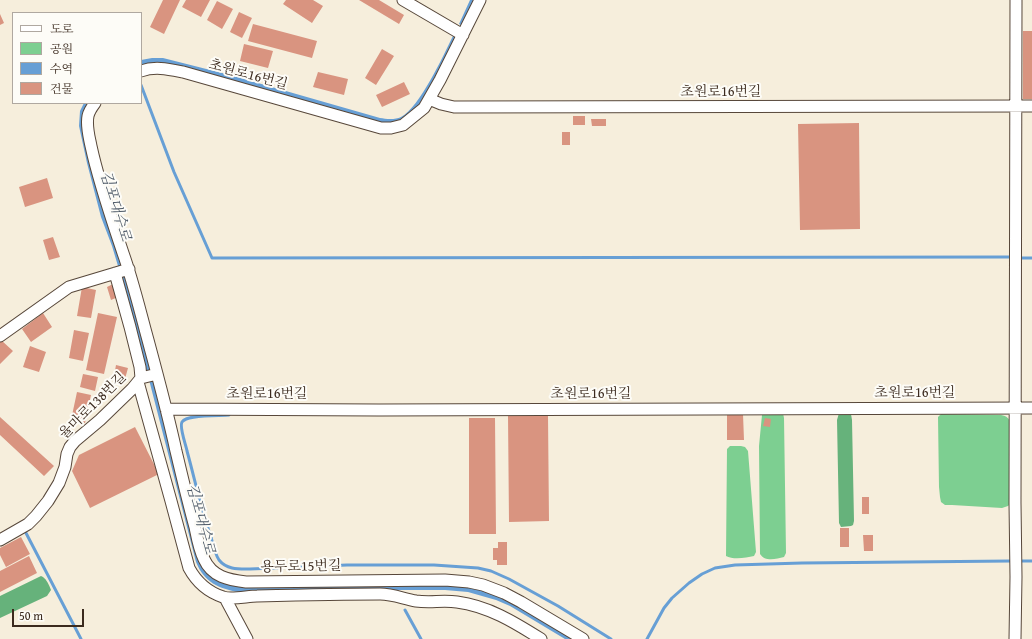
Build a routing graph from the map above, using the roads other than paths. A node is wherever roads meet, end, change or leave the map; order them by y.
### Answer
1 (403, 0) edge
2 (480, 0) edge
3 (1016, 0) edge
4 (463, 35) junction
5 (142, 71) edge
6 (429, 98) junction
7 (94, 104) edge
8 (1016, 106) junction
9 (1032, 106) edge
10 (129, 269) junction
11 (115, 272) junction
12 (0, 336) edge
13 (157, 374) junction
14 (139, 380) junction
15 (1016, 408) junction
16 (1032, 408) edge
17 (166, 409) junction
18 (0, 540) edge
19 (225, 598) junction
20 (247, 639) edge
21 (541, 639) edge
22 (583, 639) edge
23 (1015, 639) edge

1 - 4 lane
2 - 4 lane, 초원로16번길
3 - 8 lane
4 - 6 lane, 초원로16번길
5 - 6 lane, 초원로16번길
6 - 8 lane, 초원로16번길
7 - 10 lane
8 - 9 lane, 초원로16번길
8 - 15 lane
10 - 11 lane
10 - 13 lane
11 - 12 lane
11 - 14 lane
13 - 14 lane, 율마로138번길
13 - 17 lane, 용두로15번길
14 - 18 lane, 율마로138번길
14 - 19 lane
15 - 16 lane, 초원로16번길
15 - 17 lane, 초원로16번길
15 - 23 lane
17 - 22 lane, 용두로15번길
19 - 20 lane
19 - 21 lane

